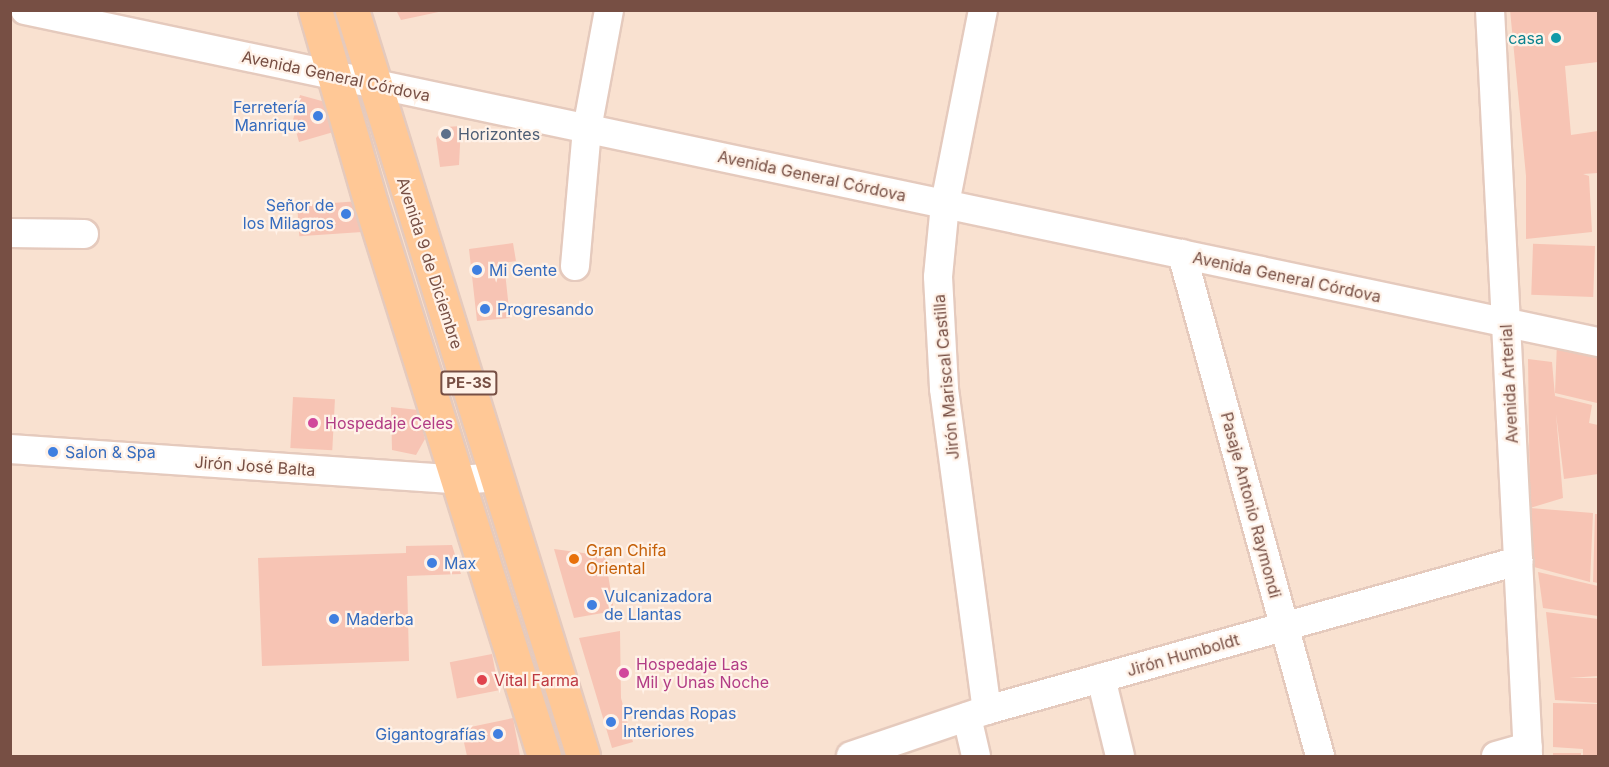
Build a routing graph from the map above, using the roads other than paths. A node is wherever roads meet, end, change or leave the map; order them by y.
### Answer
1 (25, 10) edge
2 (315, 10) edge
3 (352, 10) edge
4 (609, 10) edge
5 (983, 10) edge
6 (1490, 10) edge
7 (334, 75) junction
8 (373, 84) junction
9 (587, 129) junction
10 (945, 204) junction
11 (10, 233) edge
12 (84, 234) dead end
13 (1182, 254) junction
14 (575, 266) dead end
15 (1506, 323) junction
16 (1599, 342) edge
17 (10, 449) edge
18 (499, 477) junction
19 (459, 480) junction
20 (1518, 561) junction
21 (1285, 627) junction
22 (1101, 678) junction
23 (977, 714) junction
24 (1528, 752) edge
25 (544, 756) edge
26 (583, 756) edge
27 (851, 756) edge
28 (976, 756) edge
29 (1120, 756) edge
30 (1320, 756) edge
31 (1496, 756) edge

1 - 7 street, Avenida General Córdova
2 - 7 main road, PE-3S
3 - 8 main road, Avenida 9 de Diciembre / PE-3S
4 - 9 street
5 - 10 street, Jirón Mariscal Castilla
6 - 15 street, Avenida Arterial
7 - 8 street, Avenida General Córdova
7 - 19 main road, PE-3S
8 - 9 street, Avenida General Córdova
8 - 18 main road, Avenida 9 de Diciembre / PE-3S
9 - 10 street, Avenida General Córdova
9 - 14 street
10 - 13 street, Avenida General Córdova
10 - 23 street, Jirón Mariscal Castilla
11 - 12 street
13 - 15 street, Avenida General Córdova
13 - 21 street, Pasaje Antonio Raymondi
15 - 16 street, Avenida General Córdova
15 - 20 street, Avenida Arterial
17 - 19 street, Jirón José Balta
18 - 19 street, Jirón José Balta
18 - 26 main road, Avenida 9 de Diciembre / PE-3S
19 - 25 main road, PE-3S
20 - 21 street, Jirón Humboldt
20 - 24 street, Avenida Arterial
21 - 22 street, Jirón Humboldt
21 - 30 street, Pasaje Antonio Raymondi
22 - 23 street, Jirón Humboldt
22 - 29 street
23 - 27 street, Jirón Humboldt
23 - 28 street, Jirón Mariscal Castilla
24 - 31 street

